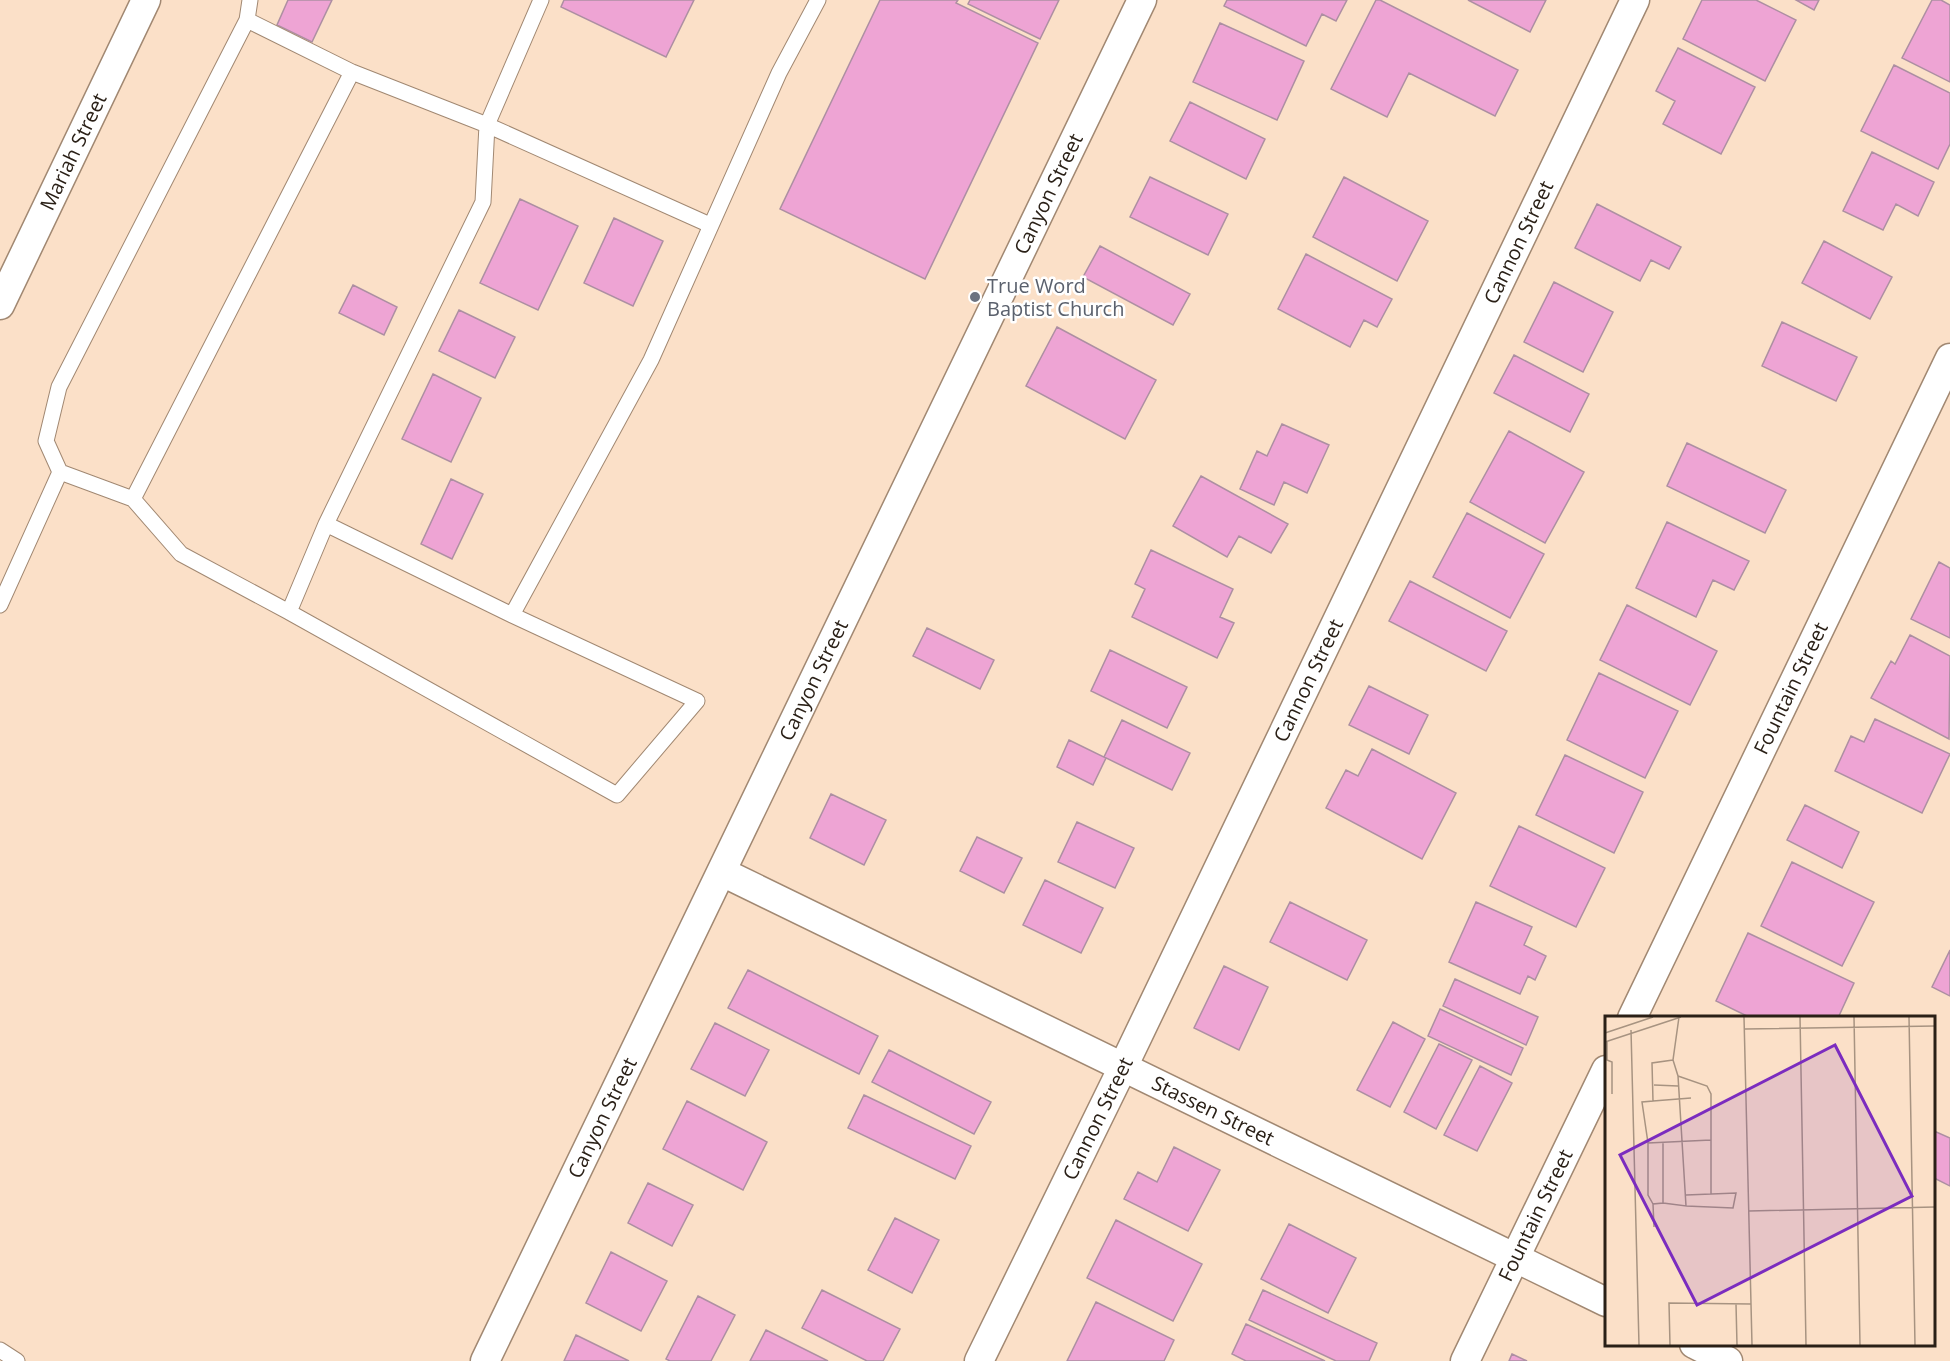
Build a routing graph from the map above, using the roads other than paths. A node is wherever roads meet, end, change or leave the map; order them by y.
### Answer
1 (146, 0) edge
2 (250, 0) edge
3 (541, 0) edge
4 (818, 0) edge
5 (1142, 0) edge
6 (1635, 0) edge
7 (247, 20) junction
8 (352, 72) junction
9 (488, 125) junction
10 (710, 225) junction
11 (0, 305) edge
12 (1950, 358) edge
13 (60, 472) junction
14 (133, 500) junction
15 (326, 524) junction
16 (0, 605) edge
17 (289, 612) junction
18 (512, 615) junction
19 (722, 872) junction
20 (1632, 1016) edge
21 (1123, 1067) junction
22 (1605, 1073) edge
23 (1516, 1258) junction
24 (1605, 1302) edge
25 (1698, 1346) edge
26 (0, 1350) edge
27 (16, 1361) edge
28 (485, 1361) edge
29 (979, 1361) edge
30 (1466, 1361) edge
31 (1728, 1361) edge

1 - 11 street, Mariah Street
2 - 7 lane
3 - 9 lane
4 - 10 lane
5 - 19 street, Canyon Street
6 - 21 street, Cannon Street
7 - 8 lane
7 - 13 lane
8 - 9 lane
8 - 14 lane
9 - 10 lane
9 - 15 lane
10 - 18 lane
12 - 20 street, Fountain Street
13 - 14 lane
13 - 16 lane
14 - 17 lane
15 - 17 lane
15 - 18 lane
17 - 18 lane
19 - 21 street, Stassen Street
19 - 28 street, Canyon Street
21 - 23 street, Stassen Street
21 - 29 street, Cannon Street
22 - 23 street, Fountain Street
23 - 24 street, Stassen Street
23 - 30 street, Fountain Street
25 - 31 street
26 - 27 lane

